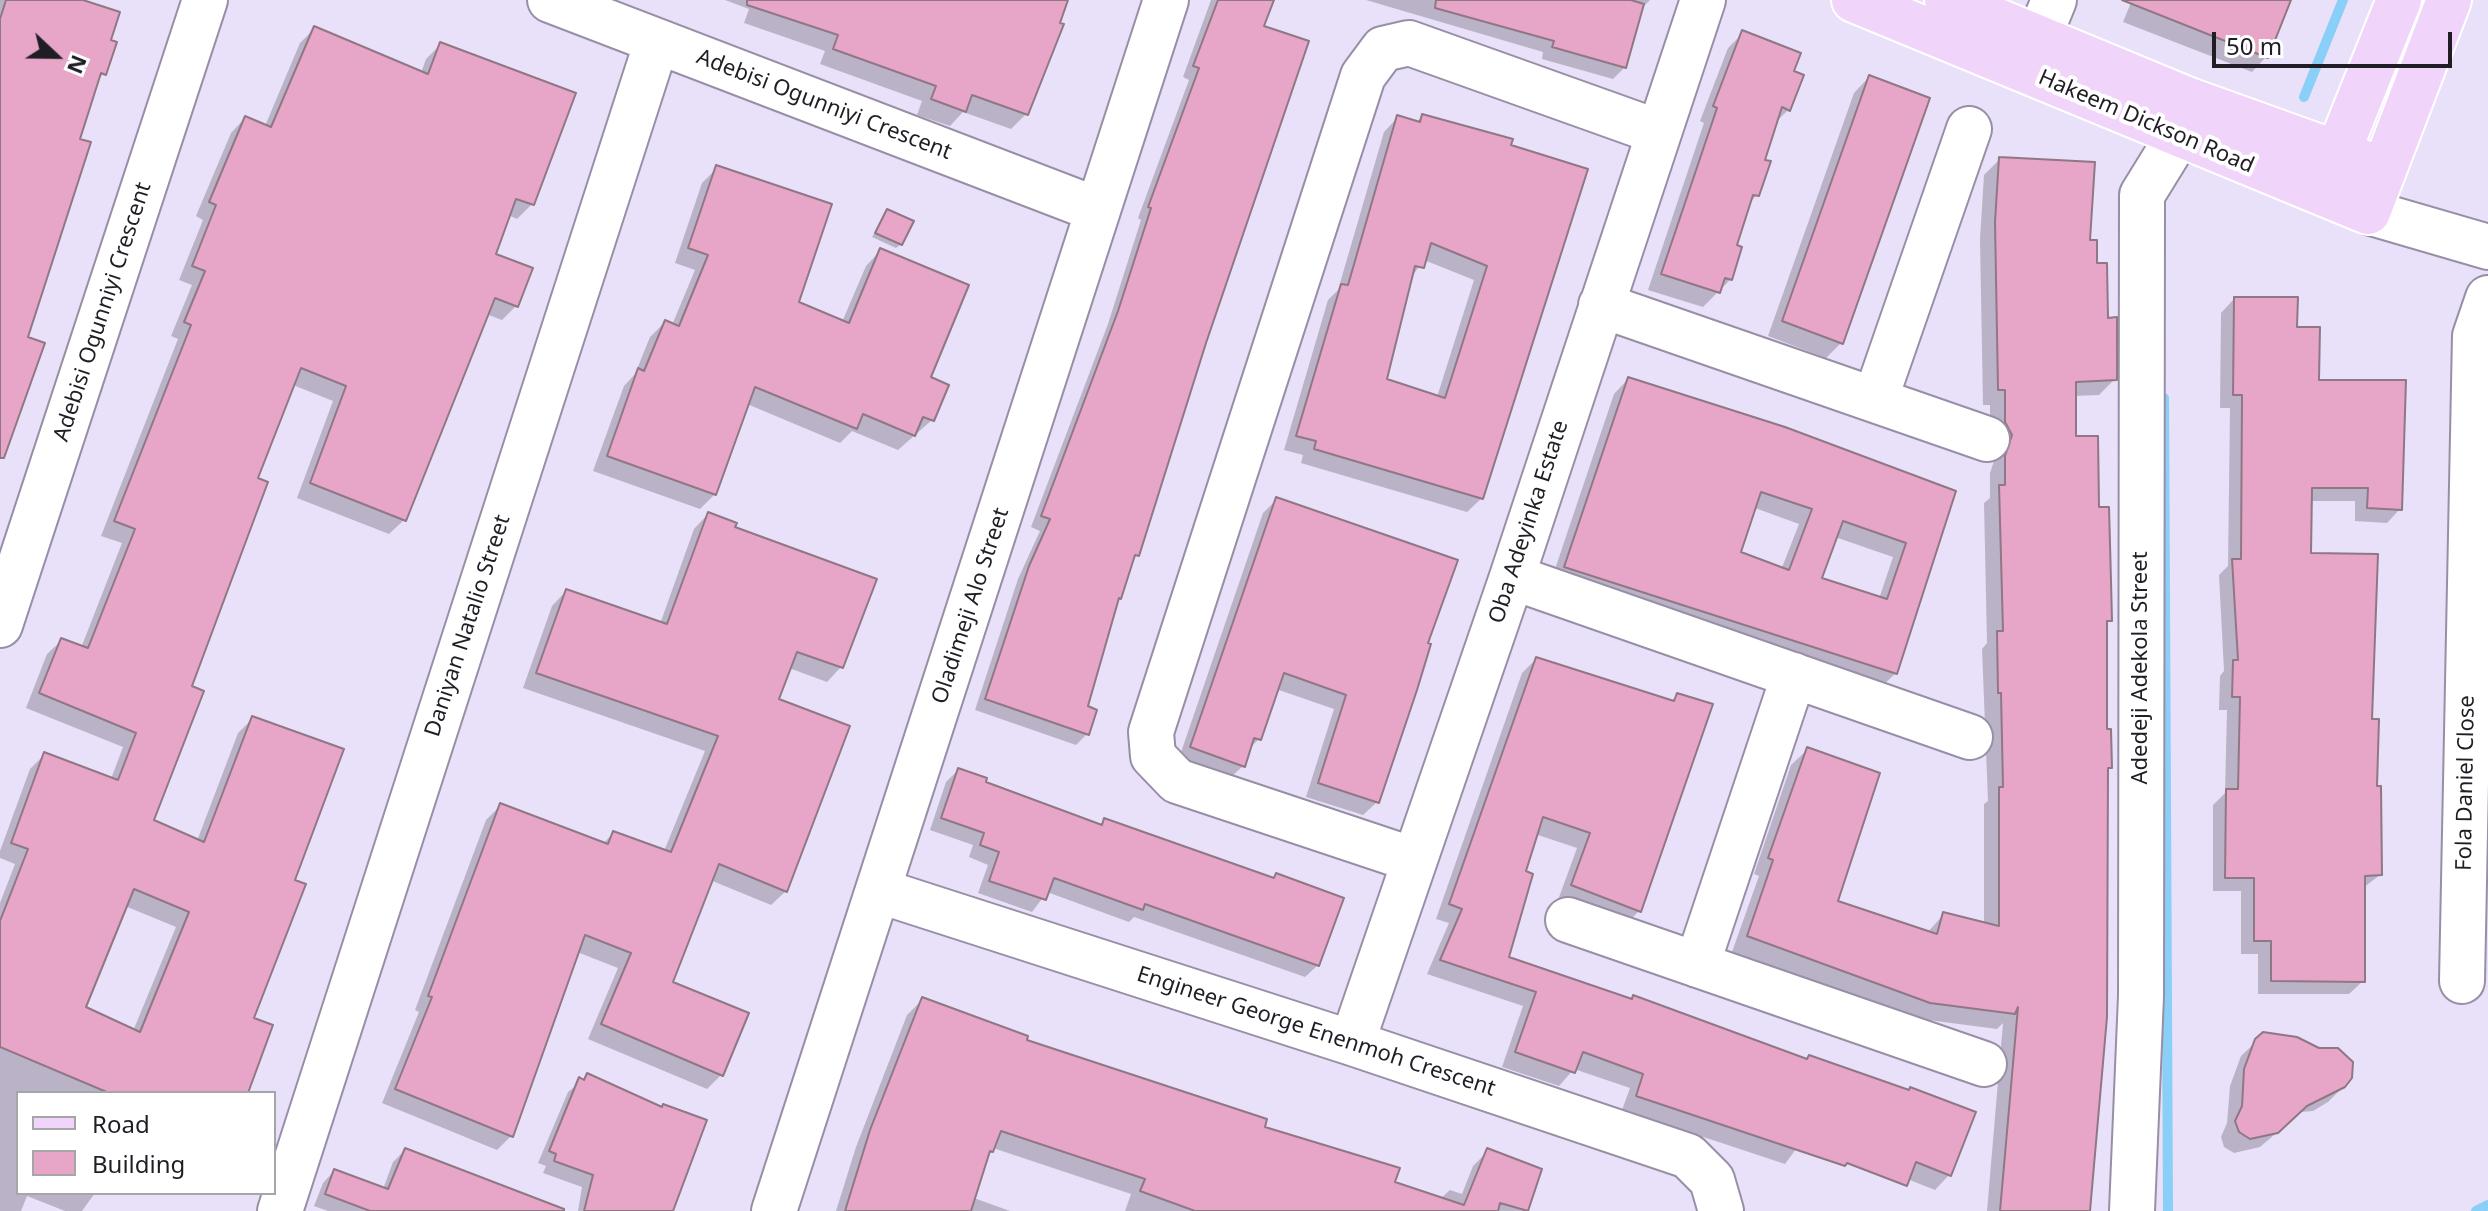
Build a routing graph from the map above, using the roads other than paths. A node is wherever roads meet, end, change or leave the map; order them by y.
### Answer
1 (205, 0) edge
2 (550, 0) edge
3 (1166, 0) edge
4 (1703, 0) edge
5 (1854, 0) edge
6 (1947, 0) edge
7 (2399, 0) edge
8 (2449, 0) edge
9 (2046, 18) edge
10 (657, 41) junction
11 (1969, 129) dead end
12 (1658, 132) junction
13 (2179, 135) junction
14 (2339, 152) junction
15 (2384, 170) junction
16 (2321, 195) junction
17 (1098, 210) junction
18 (2368, 212) junction
19 (2443, 231) junction
20 (2488, 247) edge
21 (2488, 298) edge
22 (1601, 305) junction
23 (1875, 400) junction
24 (1987, 439) dead end
25 (1512, 577) junction
26 (0, 625) edge
27 (1794, 675) junction
28 (1970, 737) dead end
29 (1414, 860) junction
30 (880, 891) junction
31 (1568, 920) dead end
32 (1697, 965) junction
33 (2462, 981) dead end
34 (1352, 1043) junction
35 (1984, 1064) dead end
36 (280, 1211) edge
37 (774, 1211) edge
38 (1721, 1211) edge
39 (2132, 1211) edge

1 - 26 street, Adebisi Ogunniyi Crescent
2 - 10 street, Adebisi Ogunniyi Crescent
3 - 17 street, Oladimeji Alo Street
4 - 12 street, Oba Adeyinka Estate
5 - 13 main road, Hakeem Dickson Road
6 - 9 main road, Hakeem Dickson Road
7 - 14 main road
8 - 15 main road
9 - 14 main road, Hakeem Dickson Road
10 - 17 street, Adebisi Ogunniyi Crescent
10 - 36 street, Daniyan Natalio Street
11 - 23 street
12 - 22 street, Oba Adeyinka Estate
12 - 29 street
13 - 16 main road, Hakeem Dickson Road
13 - 39 street, Adedeji Adekola Street
14 - 15 main road, Hakeem Dickson Road
14 - 16 main road
15 - 18 main road
15 - 19 street, Hakeem Dickson Road
16 - 18 main road, Hakeem Dickson Road
17 - 30 street, Oladimeji Alo Street
18 - 19 street, Hakeem Dickson Road
19 - 20 street, Hakeem Dickson Road
21 - 33 street, Fola Daniel Close
22 - 23 street
22 - 25 street, Oba Adeyinka Estate
23 - 24 street
25 - 27 street
25 - 29 street, Oba Adeyinka Estate
27 - 28 street
27 - 32 street
29 - 34 street, Oba Adeyinka Estate
30 - 34 street, Engineer George Enenmoh Crescent
30 - 37 street, Oladimeji Alo Street
31 - 32 street
32 - 35 street
34 - 38 street, Engineer George Enenmoh Crescent

